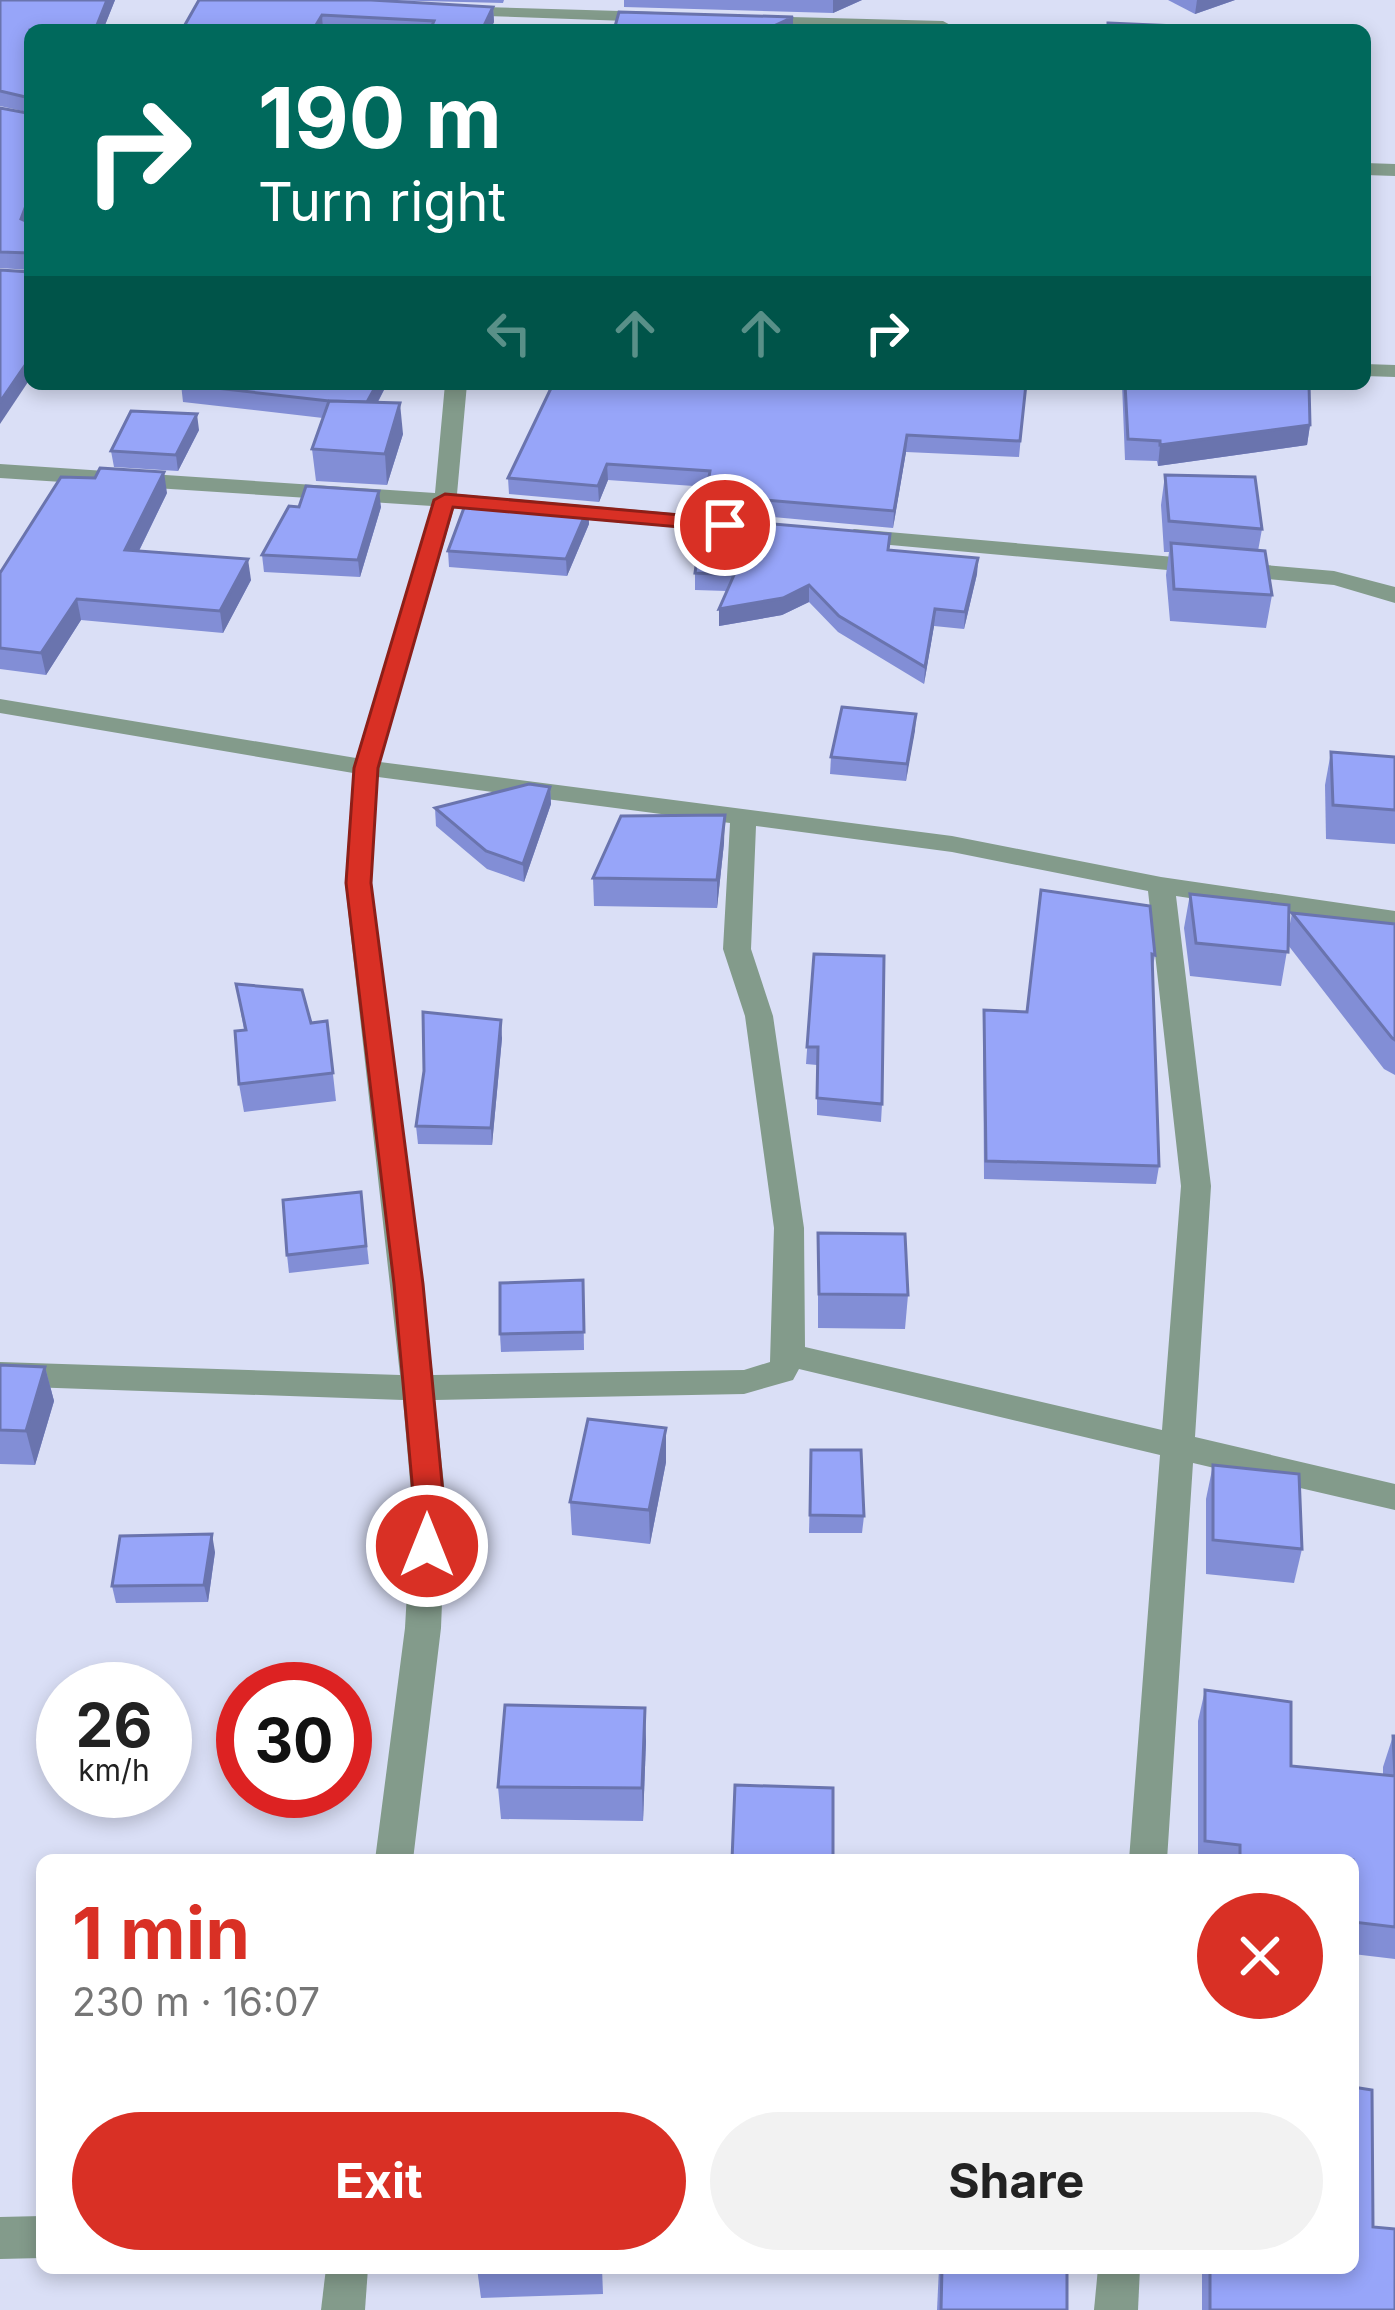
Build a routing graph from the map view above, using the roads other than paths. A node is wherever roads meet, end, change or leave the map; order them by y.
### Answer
1 (439, 9) edge
2 (674, 18) edge
3 (741, 20) edge
4 (508, 21) edge
5 (876, 24) edge
6 (455, 390) edge
7 (0, 471) edge
8 (445, 500) junction
9 (772, 529) edge
10 (819, 533) edge
11 (1395, 596) edge
12 (0, 706) edge
13 (366, 768) junction
14 (743, 814) junction
15 (1161, 885) junction
16 (1395, 920) edge
17 (789, 1354) junction
18 (0, 1373) edge
19 (417, 1388) junction
20 (1177, 1449) junction
21 (1395, 1497) edge
22 (395, 1854) edge
23 (1148, 1854) edge
24 (36, 2236) edge
25 (0, 2238) edge
26 (346, 2274) edge
27 (1119, 2274) edge
28 (343, 2310) edge
29 (1116, 2310) edge

1 - 4 street
2 - 4 street
3 - 5 street
6 - 8 street
7 - 8 street
8 - 9 street
8 - 13 street
10 - 11 street
12 - 13 street
13 - 14 street
13 - 19 street
14 - 15 street
14 - 17 street
15 - 16 street
15 - 20 street
17 - 19 street
17 - 20 street
18 - 19 street
19 - 22 street
20 - 21 street
20 - 23 street
24 - 25 street
26 - 28 street
27 - 29 street

